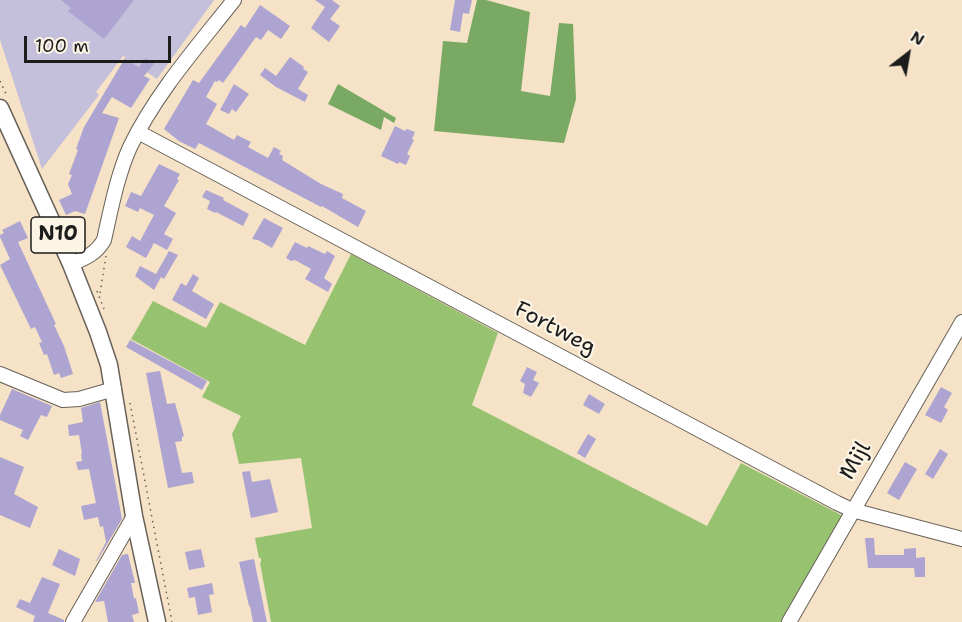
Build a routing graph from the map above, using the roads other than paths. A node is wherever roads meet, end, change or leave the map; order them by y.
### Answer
1 (234, 0) edge
2 (0, 108) edge
3 (138, 132) junction
4 (71, 264) junction
5 (962, 322) edge
6 (0, 374) edge
7 (114, 389) junction
8 (852, 510) junction
9 (134, 516) junction
10 (962, 539) edge
11 (73, 622) edge
12 (157, 622) edge
13 (789, 622) edge

1 - 3 street
2 - 4 main road, N10
3 - 4 street
3 - 8 street, Fortweg
4 - 7 main road, N10
5 - 8 street, Mijl
6 - 7 street
7 - 9 main road, N10
8 - 10 street, Fortweg
8 - 13 street, Mijl
9 - 11 street
9 - 12 main road, N10

